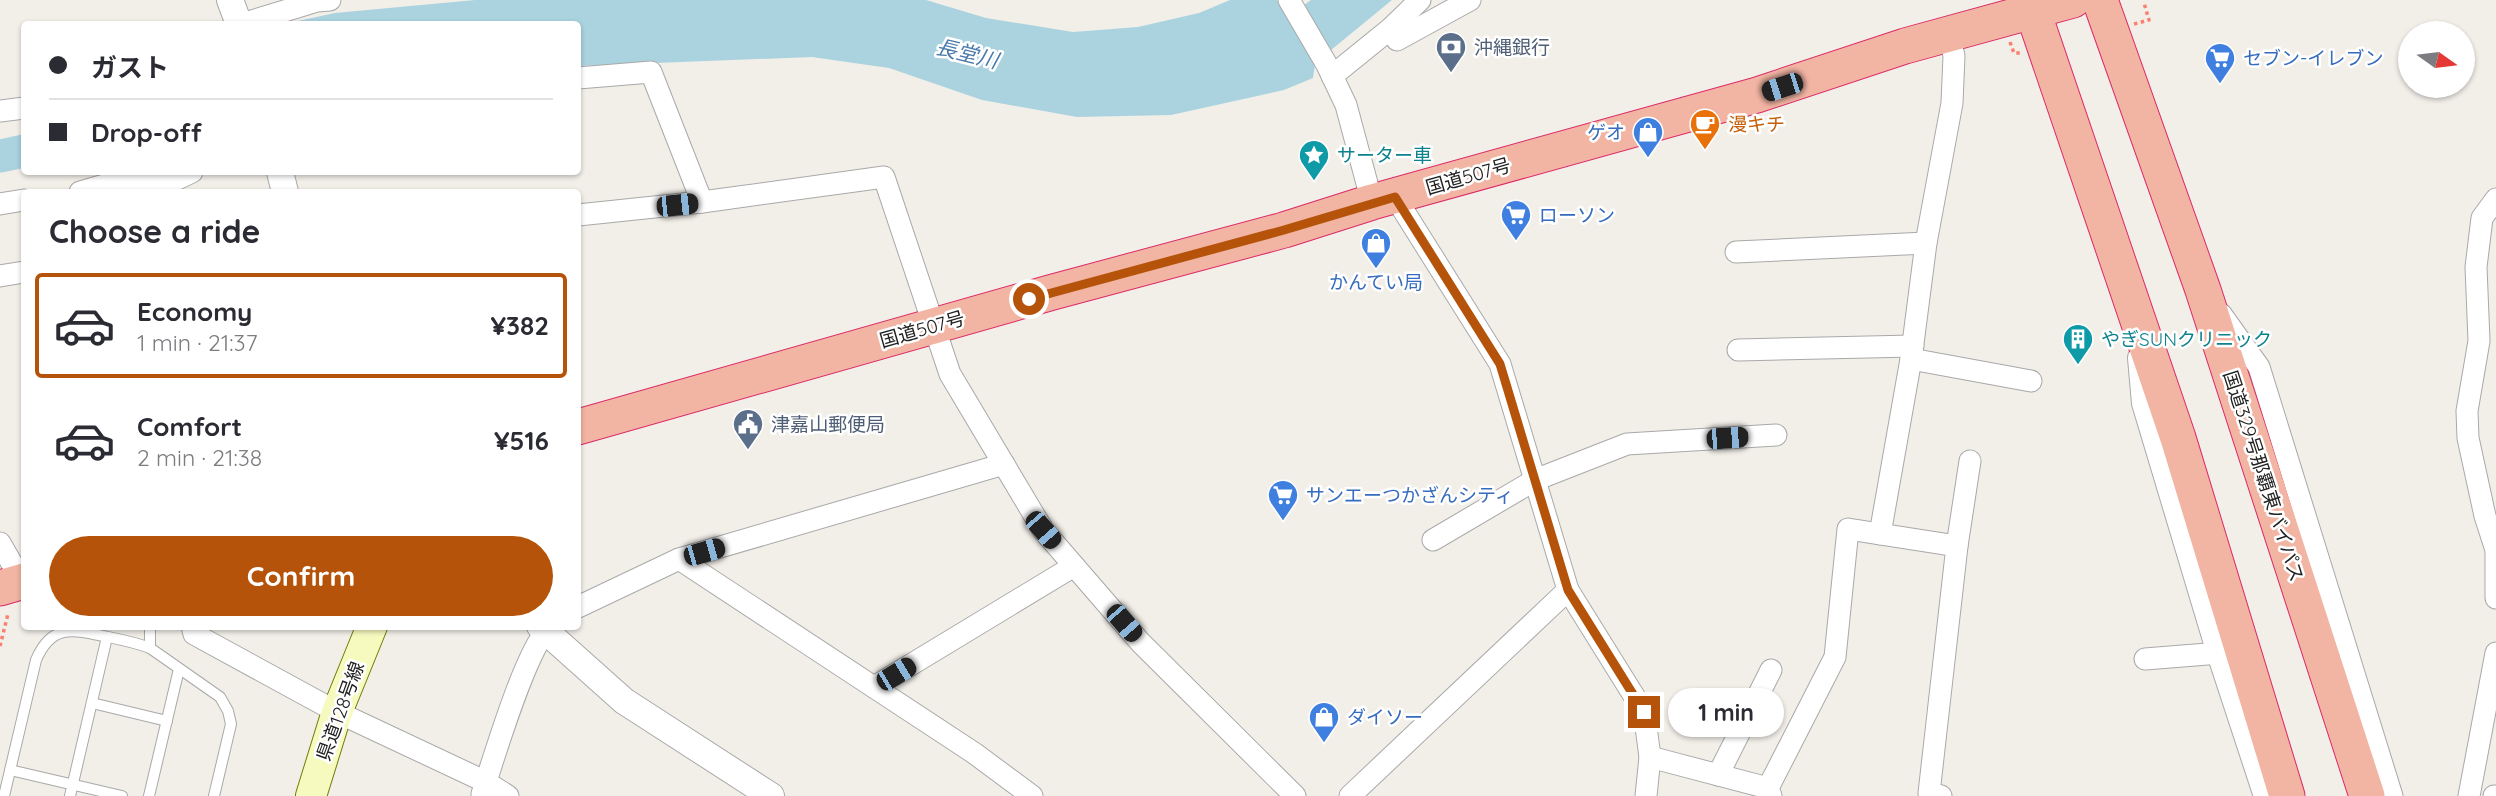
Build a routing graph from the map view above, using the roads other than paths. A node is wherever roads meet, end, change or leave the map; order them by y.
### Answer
1 (230, 0) edge
2 (330, 0) edge
3 (1289, 0) edge
4 (1420, 0) edge
5 (1469, 0) edge
6 (2073, 0) edge
7 (2100, 0) edge
8 (2031, 5) edge
9 (239, 21) edge
10 (250, 21) edge
11 (1949, 34) junction
12 (1397, 40) dead end
13 (1329, 71) junction
14 (581, 78) edge
15 (21, 108) edge
16 (0, 111) edge
17 (140, 175) edge
18 (166, 177) edge
19 (95, 189) edge
20 (142, 189) edge
21 (2496, 199) edge
22 (1384, 200) junction
23 (21, 201) edge
24 (702, 202) junction
25 (0, 204) edge
26 (581, 215) edge
27 (1926, 243) junction
28 (1736, 253) dead end
29 (21, 272) edge
30 (0, 276) edge
31 (2203, 290) junction
32 (2137, 318) junction
33 (934, 326) junction
34 (1738, 351) dead end
35 (1912, 353) junction
36 (2031, 382) dead end
37 (581, 426) edge
38 (1776, 435) dead end
39 (1970, 461) dead end
40 (1004, 464) junction
41 (1535, 480) junction
42 (1880, 534) junction
43 (1433, 540) dead end
44 (0, 543) edge
45 (1956, 546) junction
46 (679, 559) junction
47 (1074, 566) junction
48 (13, 584) edge
49 (1568, 590) junction
50 (2496, 598) edge
51 (581, 606) edge
52 (150, 630) edge
53 (193, 630) edge
54 (370, 630) edge
55 (544, 630) edge
56 (547, 630) edge
57 (107, 637) junction
58 (150, 648) junction
59 (2220, 653) junction
60 (2496, 653) edge
61 (2145, 659) dead end
62 (179, 669) junction
63 (1771, 670) dead end
64 (874, 687) junction
65 (92, 703) junction
66 (337, 712) junction
67 (167, 721) junction
68 (1650, 757) junction
69 (10, 770) junction
70 (1718, 775) junction
71 (484, 789) edge
72 (72, 790) edge
73 (1769, 792) edge
74 (4, 796) edge
75 (122, 796) edge
76 (149, 796) edge
77 (214, 796) edge
78 (311, 796) edge
79 (508, 796) edge
80 (771, 796) edge
81 (1032, 796) edge
82 (1295, 796) edge
83 (1350, 796) edge
84 (1646, 796) edge
85 (1941, 796) edge
86 (2267, 796) edge
87 (2287, 796) edge
88 (2367, 796) edge
89 (2392, 796) edge
90 (2469, 796) edge

1 - 9 street
2 - 10 street
3 - 13 street
4 - 13 street
5 - 12 street
6 - 8 highway, 国道507号
7 - 31 highway, 国道329号那覇東バイパス
8 - 11 highway, 国道507号
8 - 32 highway
11 - 22 highway, 国道507号
11 - 27 street
13 - 22 street
14 - 24 street
15 - 16 street
17 - 19 street
18 - 20 street
21 - 50 street
22 - 33 highway, 国道507号
22 - 41 street
23 - 25 street
24 - 26 street
24 - 33 street
27 - 28 street
27 - 35 street
29 - 30 street
31 - 88 highway, 国道329号那覇東バイパス
31 - 89 street
32 - 59 street
32 - 87 highway
33 - 37 highway, 国道507号
33 - 40 street
34 - 35 street
35 - 36 street
35 - 42 street
38 - 41 street
39 - 45 street
40 - 46 street
40 - 47 street
41 - 43 street
41 - 49 street
42 - 45 street
42 - 73 street
44 - 48 street
45 - 85 street
46 - 51 street
46 - 64 street
47 - 64 street
47 - 82 street
49 - 68 street
49 - 83 street
52 - 58 lane
53 - 66 street
54 - 66 main road, 県道128号線
55 - 71 street
56 - 80 street
57 - 58 lane
57 - 65 lane
57 - 69 lane
58 - 62 lane
59 - 61 street
59 - 86 street
60 - 90 street
62 - 67 lane
62 - 77 lane
63 - 70 street
64 - 81 street
65 - 67 lane
65 - 72 lane
66 - 71 street
66 - 78 main road, 県道128号線
67 - 76 lane
68 - 70 street
68 - 84 street
69 - 72 lane
69 - 74 lane
70 - 73 street
71 - 79 street
72 - 75 lane

